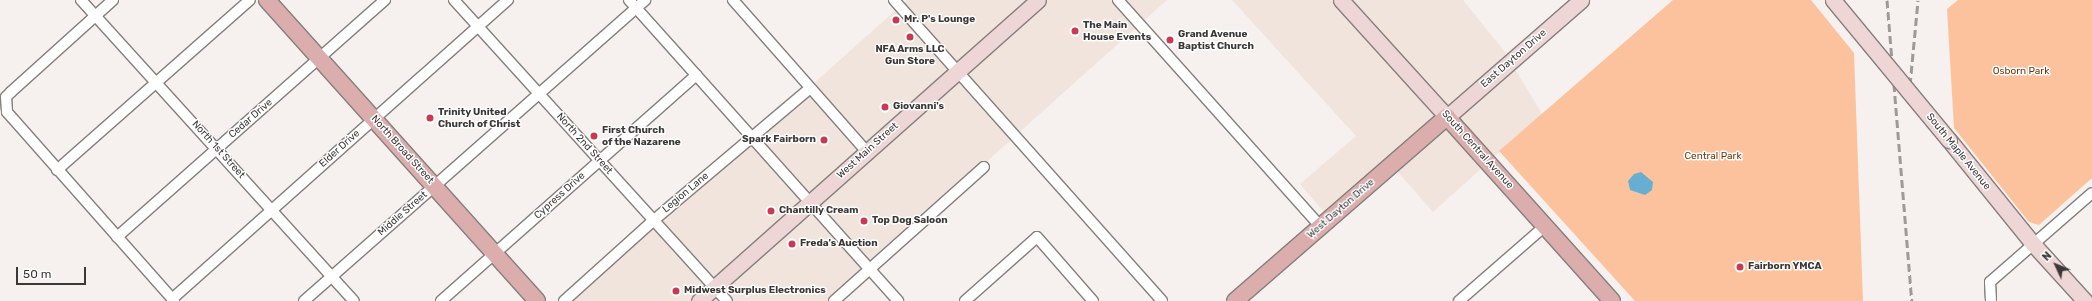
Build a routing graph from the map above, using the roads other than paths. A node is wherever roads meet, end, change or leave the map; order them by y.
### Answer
1 (81, 0) edge
2 (113, 0) edge
3 (250, 0) edge
4 (267, 0) edge
5 (385, 0) edge
6 (454, 0) edge
7 (508, 0) edge
8 (628, 0) edge
9 (645, 0) edge
10 (733, 0) edge
11 (894, 0) edge
12 (1038, 0) edge
13 (1118, 0) edge
14 (1341, 0) edge
15 (1581, 0) edge
16 (1833, 0) edge
17 (636, 8) junction
18 (96, 16) junction
19 (479, 27) junction
20 (320, 59) junction
21 (958, 71) junction
22 (696, 75) junction
23 (156, 82) junction
24 (810, 88) junction
25 (539, 94) junction
26 (1447, 117) junction
27 (374, 119) junction
28 (752, 137) junction
29 (217, 150) junction
30 (867, 152) junction
31 (599, 161) junction
32 (984, 168) dead end
33 (57, 170) junction
34 (434, 186) junction
35 (2092, 193) edge
36 (810, 202) junction
37 (272, 210) junction
38 (654, 220) junction
39 (1545, 226) junction
40 (1321, 227) junction
41 (117, 237) junction
42 (2034, 245) junction
43 (495, 254) junction
44 (869, 269) junction
45 (332, 276) junction
46 (714, 287) junction
47 (173, 300) edge
48 (304, 301) edge
49 (354, 301) edge
50 (441, 301) edge
51 (537, 301) edge
52 (564, 301) edge
53 (698, 301) edge
54 (726, 301) edge
55 (834, 301) edge
56 (898, 301) edge
57 (965, 301) edge
58 (1094, 301) edge
59 (1162, 301) edge
60 (1235, 301) edge
61 (1460, 301) edge
62 (1612, 301) edge
63 (1991, 301) edge
64 (2085, 301) edge

1 - 18 street, North 1st Street
2 - 18 street
3 - 23 street
4 - 20 main road, North Broad Street
5 - 20 street, Cedar Drive
6 - 19 street, North 2nd Street
7 - 19 street, Elder Drive
8 - 17 street
9 - 17 street, Middle Street
10 - 24 street
11 - 21 street
12 - 21 street, West Main Street
13 - 40 street
14 - 26 street, South Central Avenue
15 - 26 street, East Dayton Drive
16 - 42 street, South Maple Avenue, bridge
17 - 22 street
17 - 25 street, Middle Street
18 - 23 street, North 1st Street
18 - 33 street
19 - 25 street, North 2nd Street
19 - 27 street, Elder Drive
20 - 27 main road, North Broad Street
20 - 29 street, Cedar Drive
21 - 30 street, West Main Street
21 - 59 street
22 - 28 street
22 - 31 street, Cypress Drive
23 - 29 street, North 1st Street
23 - 33 street
24 - 28 street, Legion Lane
24 - 30 street
25 - 31 street, North 2nd Street
25 - 34 street, Middle Street
26 - 39 main road, South Central Avenue
26 - 40 main road, West Dayton Drive
27 - 34 main road, North Broad Street
27 - 37 street, Elder Drive
28 - 36 street
28 - 38 street, Legion Lane
29 - 37 street, North 1st Street
29 - 41 street, Cedar Drive
30 - 36 street, West Main Street
31 - 38 street, North 2nd Street
31 - 43 street, Cypress Drive
32 - 44 street
33 - 41 street
34 - 43 main road, North Broad Street
34 - 45 street, Middle Street
35 - 42 street
36 - 44 street
36 - 46 street, West Main Street
37 - 45 street, North 1st Street
37 - 47 street, Elder Drive
38 - 46 street, North 2nd Street
38 - 52 street, Legion Lane
39 - 61 street
39 - 62 main road, South Central Avenue
40 - 60 main road, West Dayton Drive
41 - 47 street
42 - 63 street
42 - 64 street, South Maple Avenue
43 - 50 street, Cypress Drive
43 - 51 main road, North Broad Street
44 - 55 street
44 - 56 street
45 - 48 street, Middle Street
45 - 49 street, North 1st Street
46 - 53 street, West Main Street
46 - 54 street, North 2nd Street
57 - 58 street

